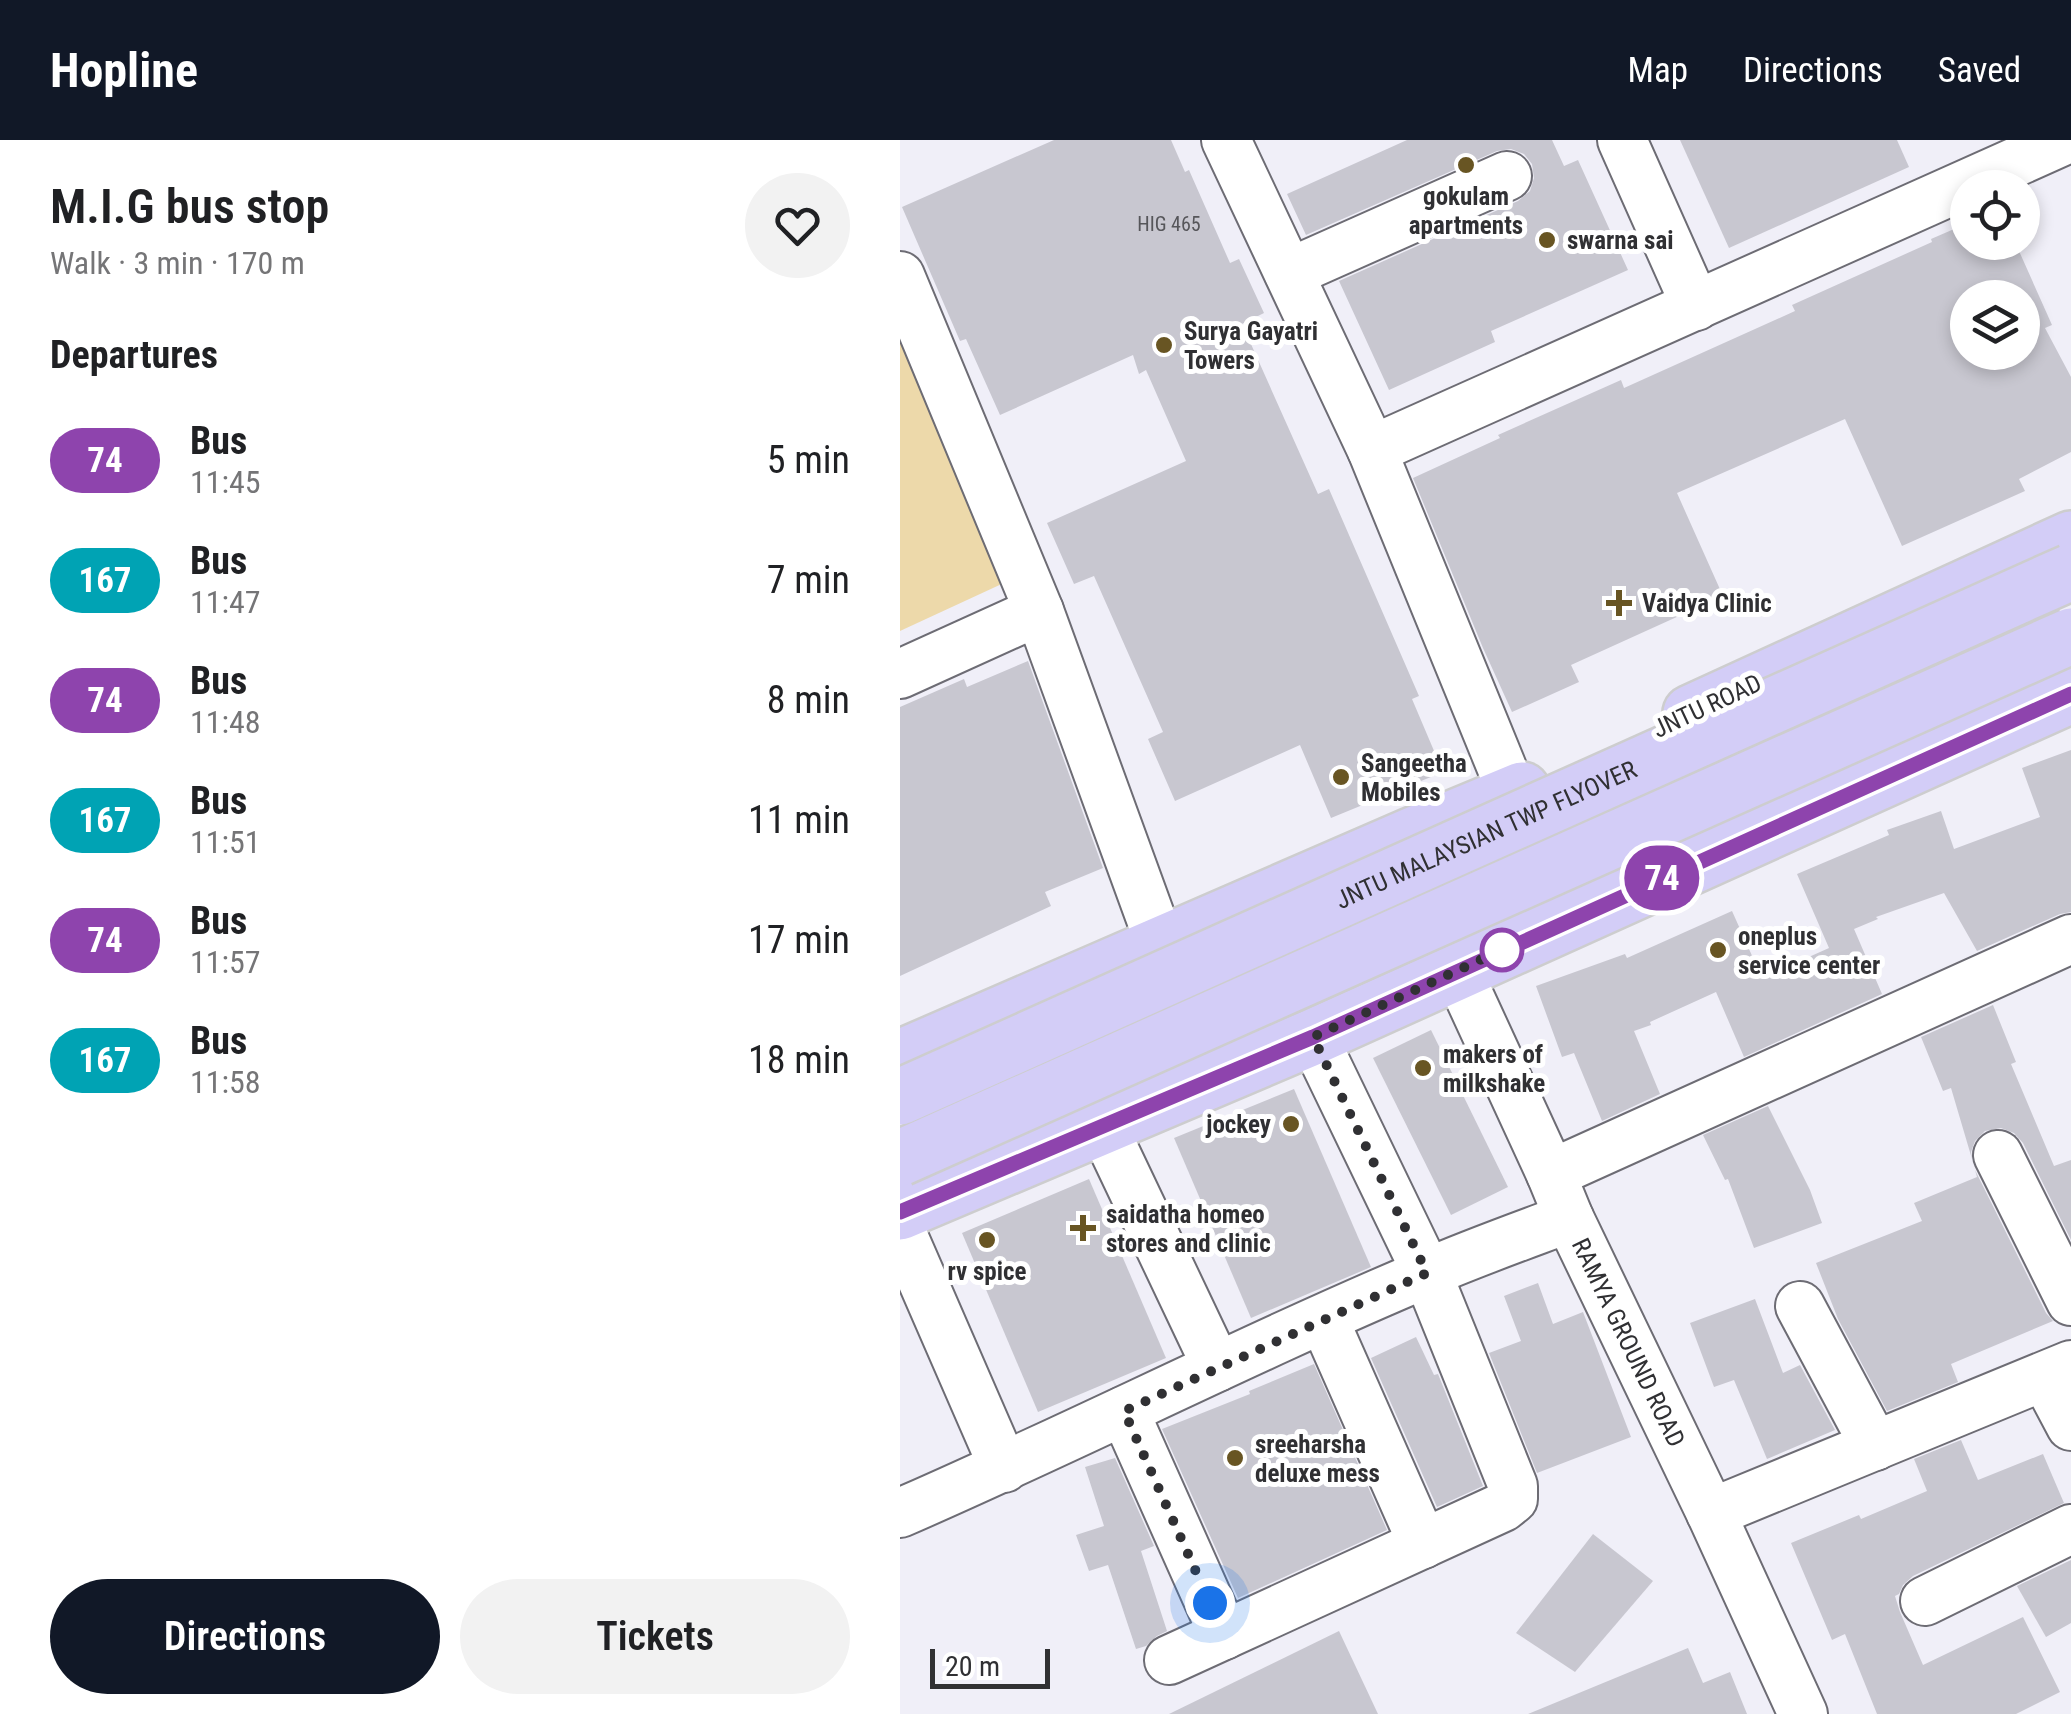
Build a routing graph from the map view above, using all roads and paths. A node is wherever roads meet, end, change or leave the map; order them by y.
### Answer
1 (1226, 140) edge
2 (1622, 140) edge
3 (2065, 140) edge
4 (1507, 176) dead end
5 (1289, 273) junction
6 (905, 301) edge
7 (1696, 306) junction
8 (1372, 450) junction
9 (2071, 539) edge
10 (2071, 572) edge
11 (1039, 611) junction
12 (2071, 636) edge
13 (900, 674) edge
14 (2071, 694) edge
15 (1513, 795) junction
16 (2071, 939) edge
17 (1161, 946) junction
18 (1458, 970) junction
19 (1313, 1037) junction
20 (900, 1058) edge
21 (900, 1097) edge
22 (1103, 1126) junction
23 (1998, 1155) dead end
24 (900, 1158) edge
25 (1551, 1174) junction
26 (900, 1212) edge
27 (1569, 1218) junction
28 (900, 1229) edge
29 (1427, 1273) junction
30 (2071, 1301) edge
31 (1800, 1306) dead end
32 (1324, 1320) junction
33 (1217, 1367) junction
34 (2058, 1371) edge
35 (1124, 1411) junction
36 (2071, 1426) edge
37 (1875, 1446) junction
38 (1004, 1468) junction
39 (900, 1512) edge
40 (1711, 1513) junction
41 (2071, 1529) edge
42 (1423, 1544) junction
43 (1925, 1601) dead end
44 (1224, 1635) junction
45 (1169, 1660) dead end
46 (1804, 1714) edge

1 - 5 street
2 - 7 street
3 - 7 street
4 - 5 street
5 - 8 street
6 - 11 street
7 - 8 street
8 - 15 street
9 - 15 main road, JNTU ROAD
10 - 21 main road, JNTU MALAYSIAN TWP FLYOVER, bridge
11 - 13 street
11 - 17 street
12 - 24 main road, bridge
14 - 18 main road
15 - 17 main road, JNTU ROAD
16 - 25 street
17 - 20 main road, JNTU ROAD
18 - 19 main road
18 - 25 street, RAMYA GROUND ROAD
19 - 22 main road
19 - 29 street
22 - 26 main road
22 - 33 street
23 - 30 street
25 - 27 street, RAMYA GROUND ROAD
27 - 29 street
27 - 40 street, RAMYA GROUND ROAD
28 - 38 street
29 - 32 street
29 - 42 street
31 - 37 street
32 - 33 street
32 - 42 street
33 - 35 street
34 - 36 street
34 - 37 street
35 - 38 street
35 - 44 street
37 - 40 street
38 - 39 street
40 - 46 street, RAMYA GROUND ROAD
41 - 43 street
42 - 44 street
44 - 45 street

